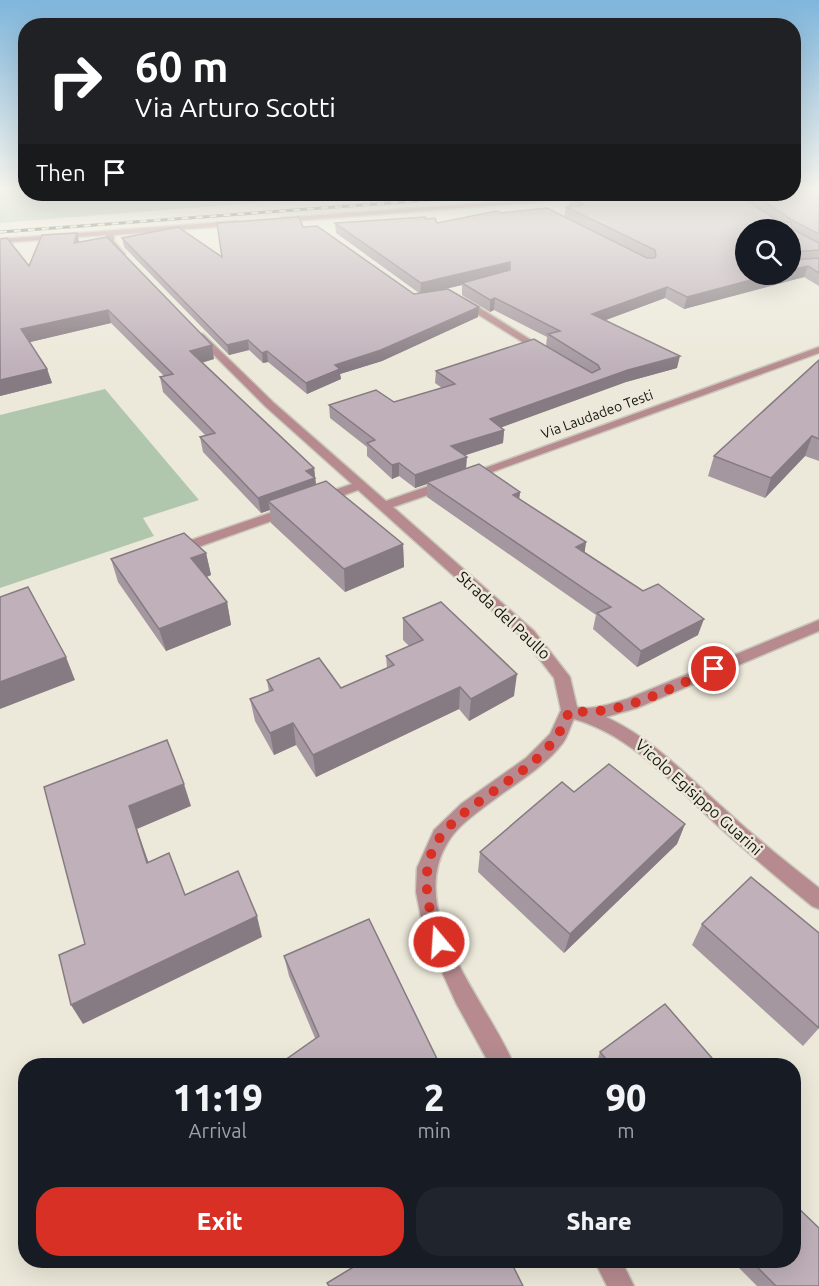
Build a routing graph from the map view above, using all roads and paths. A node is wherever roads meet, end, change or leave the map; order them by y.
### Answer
1 (116, 248) edge
2 (134, 268) edge
3 (449, 293) edge
4 (191, 327) edge
5 (819, 350) edge
6 (551, 356) edge
7 (360, 485) junction
8 (384, 506) junction
9 (182, 548) edge
10 (819, 625) edge
11 (569, 711) junction
12 (819, 900) edge
13 (499, 1058) edge
14 (611, 1268) edge
15 (621, 1286) edge

1 - 2 street
3 - 6 street
4 - 7 street, Strada del Paullo
5 - 8 street, Via Laudadeo Testi
7 - 8 street, Strada del Paullo
7 - 9 street
8 - 11 street, Strada del Paullo
10 - 11 street
11 - 12 street, Vicolo Egisippo Guarini
11 - 13 street
14 - 15 street

